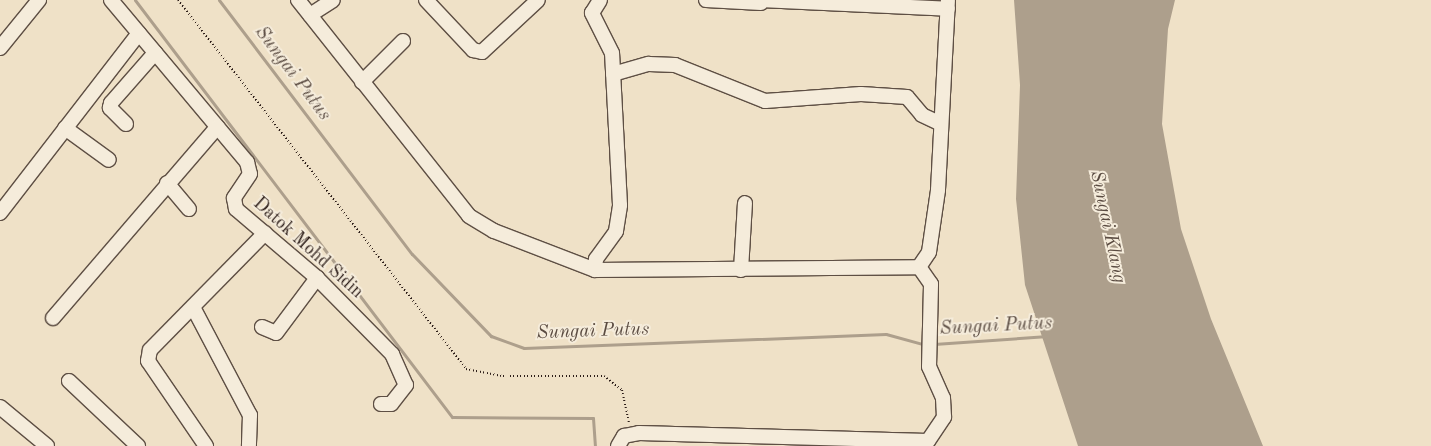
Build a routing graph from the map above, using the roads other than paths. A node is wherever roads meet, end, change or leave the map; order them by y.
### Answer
1 (40, 0) edge
2 (111, 0) edge
3 (298, 0) edge
4 (332, 0) edge
5 (426, 0) edge
6 (538, 0) edge
7 (600, 0) edge
8 (706, 0) edge
9 (761, 2) edge
10 (920, 4) edge
11 (948, 5) edge
12 (310, 15) junction
13 (139, 33) junction
14 (403, 41) dead end
15 (0, 48) edge
16 (155, 53) junction
17 (613, 74) junction
18 (362, 82) junction
19 (126, 124) dead end
20 (941, 124) junction
21 (217, 127) junction
22 (65, 128) junction
23 (109, 160) dead end
24 (167, 183) junction
25 (745, 203) dead end
26 (2, 207) edge
27 (188, 209) dead end
28 (265, 233) junction
29 (919, 268) junction
30 (595, 270) junction
31 (741, 270) junction
32 (317, 278) junction
33 (194, 309) junction
34 (53, 318) dead end
35 (262, 327) dead end
36 (69, 381) dead end
37 (381, 404) dead end
38 (0, 407) edge
39 (47, 446) edge
40 (138, 446) edge
41 (206, 446) edge
42 (249, 446) edge
43 (618, 446) edge

1 - 15 street
2 - 13 street, Datok Mohd Sidin
3 - 12 street
4 - 12 street
5 - 6 street
7 - 17 street
8 - 9 street
9 - 10 street
10 - 11 street
11 - 20 street
12 - 18 street
13 - 16 street, Datok Mohd Sidin
13 - 22 street
14 - 18 street
16 - 19 street
16 - 21 street, Datok Mohd Sidin
17 - 20 street
17 - 30 street
18 - 30 street
20 - 29 street
21 - 24 street
21 - 28 street, Datok Mohd Sidin
22 - 23 street
22 - 26 street
24 - 27 street
24 - 34 street
25 - 31 street
28 - 32 street, Datok Mohd Sidin
28 - 33 street
29 - 31 street
29 - 43 street
30 - 31 street
32 - 35 street
32 - 37 street, Datok Mohd Sidin
33 - 41 street
33 - 42 street
36 - 40 street
38 - 39 street

